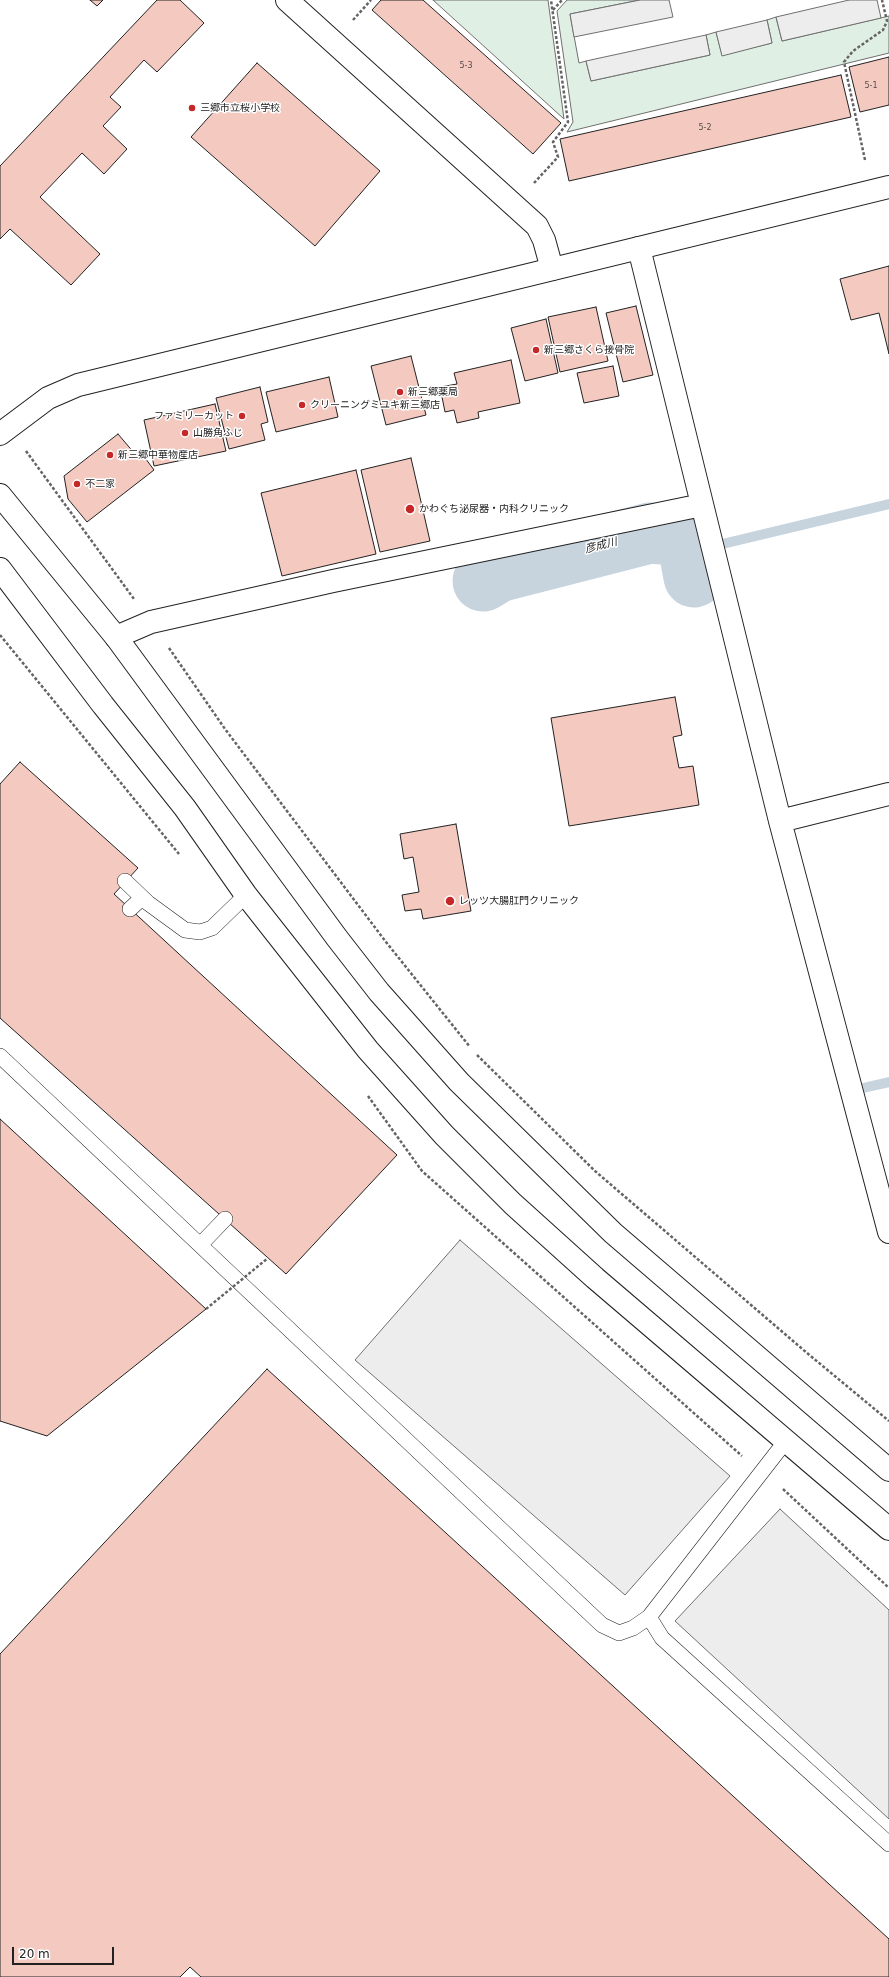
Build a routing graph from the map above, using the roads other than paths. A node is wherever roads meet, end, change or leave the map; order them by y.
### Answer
1 (287, 0) edge
2 (889, 187) edge
3 (638, 248) junction
4 (552, 269) junction
5 (4, 430) edge
6 (0, 495) edge
7 (702, 505) junction
8 (0, 569) edge
9 (116, 637) junction
10 (889, 794) edge
11 (780, 820) junction
12 (125, 881) dead end
13 (246, 896) junction
14 (142, 898) junction
15 (130, 909) dead end
16 (0, 1056) edge
17 (226, 1219) dead end
18 (889, 1232) edge
19 (200, 1245) junction
20 (785, 1442) junction
21 (889, 1470) edge
22 (889, 1529) edge
23 (650, 1617) junction
24 (889, 1844) edge

1 - 4 street
2 - 3 street
3 - 4 street
3 - 7 street
4 - 5 street
6 - 9 street
7 - 9 street
7 - 11 street
8 - 13 street
9 - 21 street
10 - 11 street
11 - 18 street
12 - 14 lane
13 - 14 lane
13 - 20 street
14 - 15 lane
16 - 19 lane
17 - 19 lane
19 - 23 lane
20 - 22 street
20 - 23 lane
23 - 24 lane

